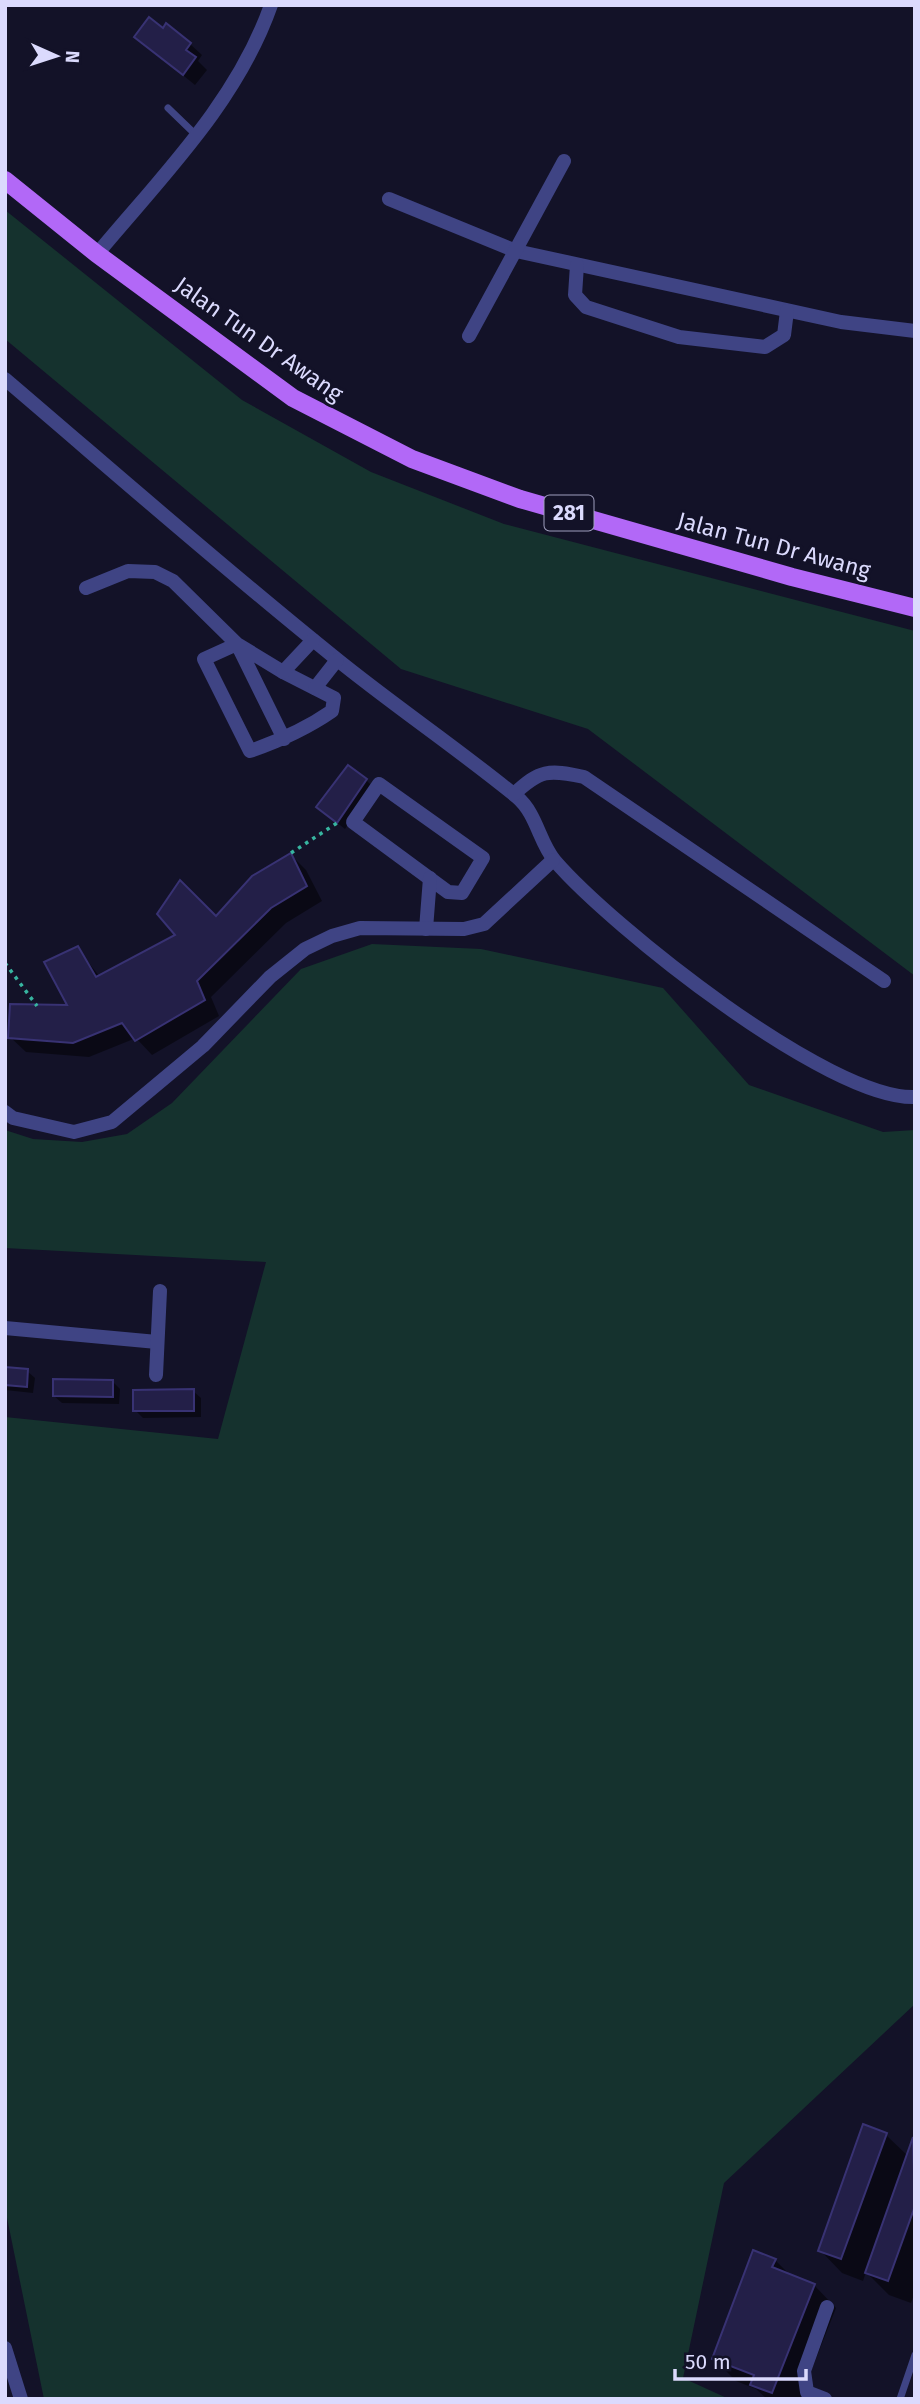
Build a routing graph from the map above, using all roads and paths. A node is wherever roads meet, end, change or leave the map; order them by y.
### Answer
1 (271, 5) edge
2 (168, 108) dead end
3 (197, 135) junction
4 (565, 161) dead end
5 (5, 180) edge
6 (389, 199) dead end
7 (516, 251) junction
8 (97, 254) junction
9 (577, 265) junction
10 (787, 311) junction
11 (915, 331) edge
12 (469, 336) dead end
13 (5, 379) edge
14 (86, 588) dead end
15 (915, 608) edge
16 (313, 640) junction
17 (237, 644) junction
18 (337, 660) junction
19 (283, 672) junction
20 (315, 688) junction
21 (284, 739) junction
22 (514, 794) junction
23 (337, 823) dead end
24 (291, 853) dead end
25 (553, 860) junction
26 (429, 878) junction
27 (426, 929) junction
28 (5, 963) edge
29 (884, 981) dead end
30 (37, 1006) dead end
31 (915, 1097) edge
32 (5, 1112) edge
33 (160, 1292) dead end
34 (5, 1328) edge
35 (157, 1342) junction
36 (156, 1375) dead end
37 (828, 2307) dead end
38 (5, 2348) edge
39 (915, 2356) edge
40 (21, 2399) edge
41 (825, 2399) edge
42 (900, 2399) edge

1 - 3 street
2 - 3 lane
3 - 8 street
4 - 7 street
5 - 8 main road, Jalan Tun Dr Awang / 281
6 - 7 street
7 - 9 street
7 - 12 street
8 - 15 main road, Jalan Tun Dr Awang / 281
9 - 10 street
9 - 10 street
10 - 11 street
13 - 16 street
14 - 17 street
16 - 18 street
16 - 19 street
17 - 19 street
17 - 21 street
17 - 21 street
18 - 20 street
18 - 22 street
19 - 20 street
20 - 21 street
22 - 25 street
22 - 29 street
23 - 24 path
25 - 27 street
25 - 31 street
26 - 26 street
26 - 27 street
27 - 32 street
28 - 30 path
33 - 35 street
34 - 35 street
35 - 36 street
37 - 41 street
38 - 40 street
39 - 42 lane

